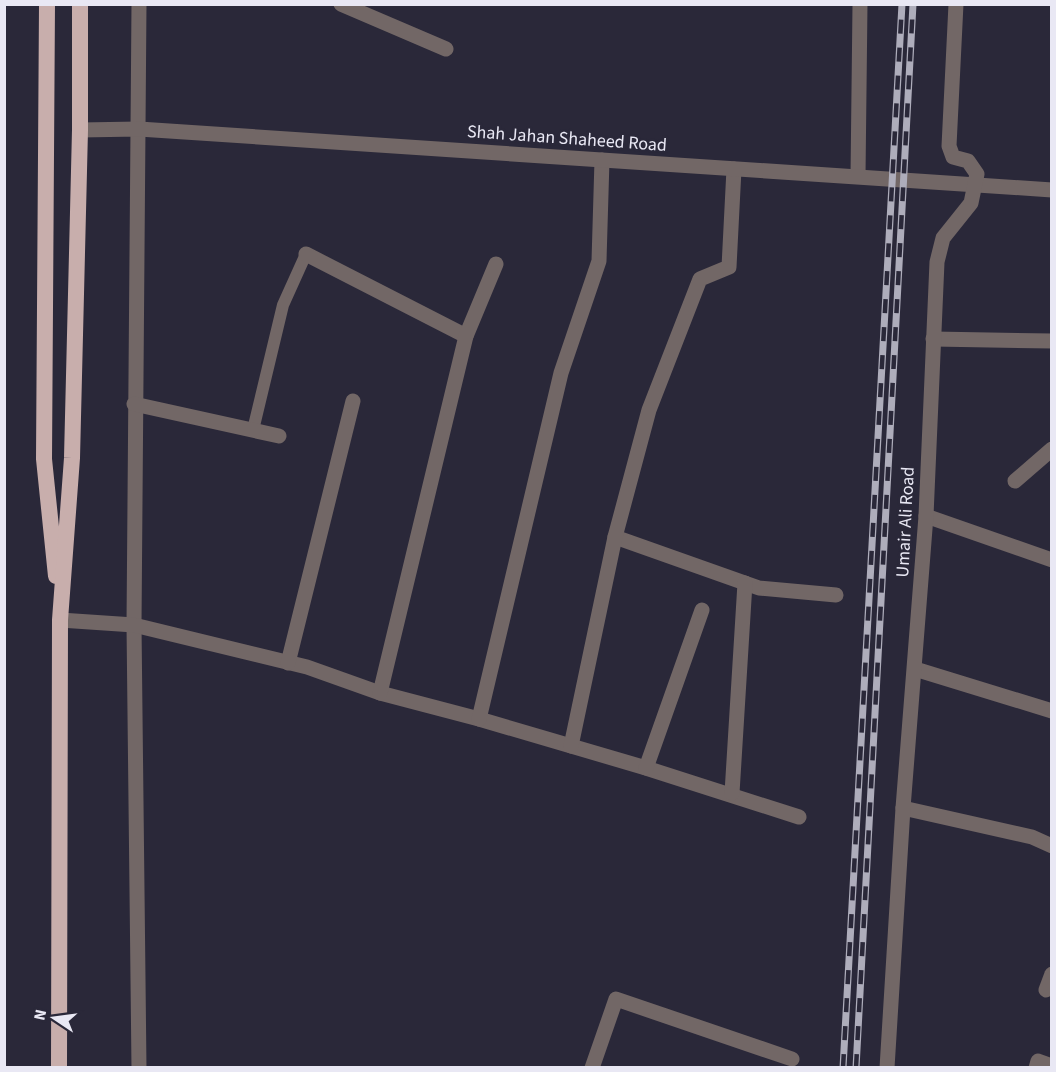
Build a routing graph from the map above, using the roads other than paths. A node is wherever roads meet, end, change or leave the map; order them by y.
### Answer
1 (46, 4) edge
2 (80, 4) edge
3 (139, 4) edge
4 (341, 4) edge
5 (861, 4) edge
6 (956, 4) edge
7 (446, 49) dead end
8 (139, 129) junction
9 (80, 130) junction
10 (602, 160) junction
11 (734, 169) junction
12 (858, 176) junction
13 (976, 185) junction
14 (1052, 190) edge
15 (306, 254) joint
16 (496, 264) dead end
17 (466, 336) junction
18 (933, 339) junction
19 (1052, 341) edge
20 (353, 401) dead end
21 (134, 404) junction
22 (253, 430) junction
23 (279, 436) dead end
24 (1052, 449) edge
25 (1015, 481) dead end
26 (926, 516) junction
27 (615, 537) junction
28 (1052, 560) edge
29 (745, 583) junction
30 (836, 595) dead end
31 (702, 610) dead end
32 (60, 620) junction
33 (134, 625) junction
34 (288, 663) junction
35 (915, 669) junction
36 (380, 693) junction
37 (1052, 711) edge
38 (479, 719) junction
39 (571, 746) junction
40 (646, 768) junction
41 (732, 793) junction
42 (903, 808) junction
43 (799, 817) dead end
44 (1052, 846) edge
45 (1052, 974) edge
46 (1046, 990) dead end
47 (792, 1059) dead end
48 (1052, 1066) edge
49 (59, 1068) edge
50 (139, 1068) edge
51 (592, 1068) edge
52 (887, 1068) edge
53 (1036, 1068) edge

1 - 32 highway
2 - 9 highway
3 - 8 street
4 - 7 street
5 - 12 street
6 - 13 street
8 - 9 street, Shah Jahan Shaheed Road
8 - 10 street, Shah Jahan Shaheed Road
8 - 21 street
9 - 32 highway
10 - 11 street, Shah Jahan Shaheed Road
10 - 38 street
11 - 12 street, Shah Jahan Shaheed Road
11 - 27 street
12 - 13 street, Shah Jahan Shaheed Road
13 - 14 street, Shah Jahan Shaheed Road
13 - 18 street, Umair Ali Road
15 - 17 street
15 - 22 lane
16 - 17 street
17 - 36 street
18 - 19 street
18 - 26 street, Umair Ali Road
20 - 34 street
21 - 22 street
21 - 33 street
22 - 23 street
24 - 25 street
26 - 28 street
26 - 35 street, Umair Ali Road
27 - 29 street
27 - 39 street
29 - 30 street
29 - 41 street
31 - 40 street
32 - 33 street
32 - 49 highway
33 - 34 street
33 - 50 street
34 - 36 street
35 - 37 street
35 - 42 street, Umair Ali Road
36 - 38 street
38 - 39 street
39 - 40 street
40 - 41 street
41 - 43 street
42 - 44 street
42 - 52 street, Umair Ali Road
45 - 46 street
47 - 51 street
48 - 53 street

